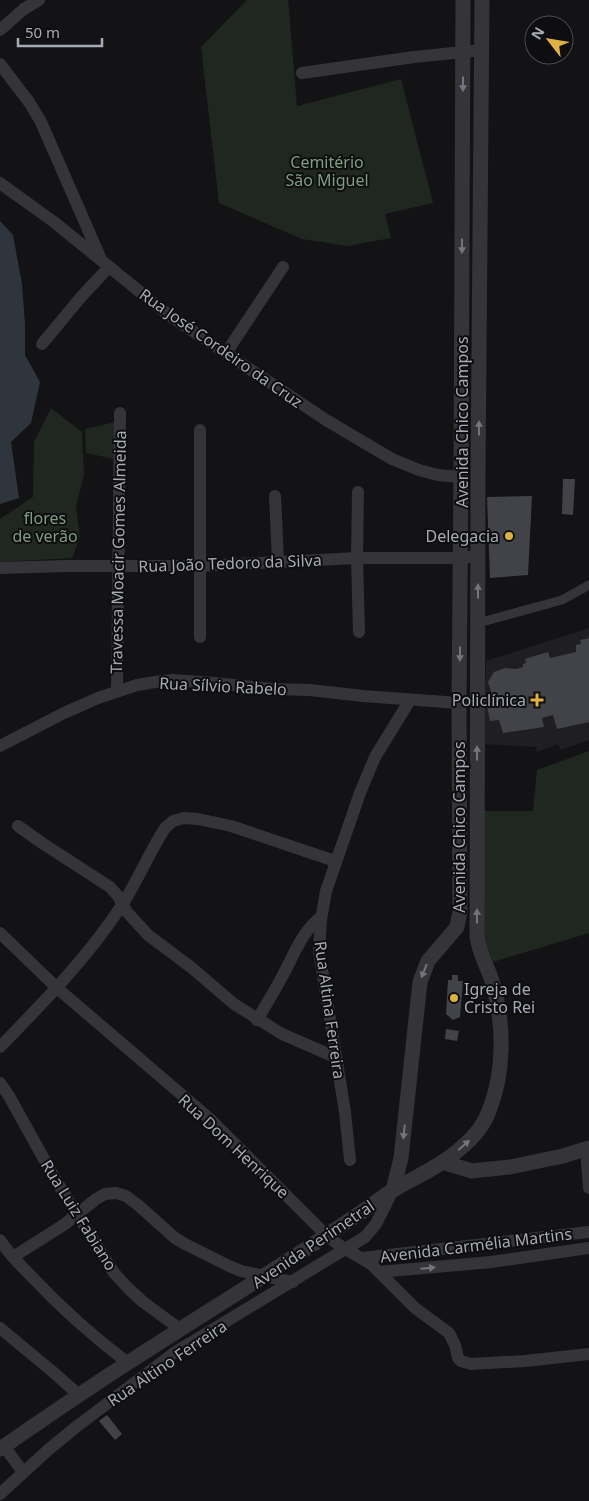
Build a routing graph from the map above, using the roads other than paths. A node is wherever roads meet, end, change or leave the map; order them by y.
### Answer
1 (39, 0) edge
2 (463, 0) edge
3 (482, 0) edge
4 (0, 30) edge
5 (482, 50) junction
6 (463, 51) junction
7 (0, 64) edge
8 (302, 72) dead end
9 (0, 183) edge
10 (105, 263) junction
11 (283, 267) dead end
12 (480, 283) junction
13 (462, 284) junction
14 (42, 344) dead end
15 (226, 353) junction
16 (120, 413) dead end
17 (200, 430) dead end
18 (462, 477) junction
19 (358, 492) dead end
20 (276, 496) dead end
21 (478, 556) junction
22 (357, 558) junction
23 (460, 558) junction
24 (278, 561) junction
25 (118, 566) junction
26 (199, 566) junction
27 (0, 568) edge
28 (589, 585) edge
29 (478, 623) junction
30 (358, 632) dead end
31 (200, 637) dead end
32 (117, 691) junction
33 (410, 700) junction
34 (459, 703) junction
35 (0, 746) edge
36 (459, 798) junction
37 (478, 798) junction
38 (18, 826) dead end
39 (335, 861) junction
40 (122, 904) junction
41 (321, 917) junction
42 (0, 933) edge
43 (484, 964) joint
44 (57, 988) junction
45 (258, 1020) junction
46 (0, 1047) edge
47 (335, 1057) junction
48 (0, 1083) edge
49 (588, 1149) edge
50 (350, 1160) dead end
51 (442, 1162) junction
52 (589, 1188) edge
53 (393, 1190) junction
54 (77, 1214) junction
55 (589, 1232) edge
56 (327, 1236) junction
57 (0, 1240) edge
58 (589, 1248) edge
59 (346, 1249) junction
60 (13, 1257) junction
61 (362, 1258) junction
62 (379, 1272) junction
63 (266, 1275) junction
64 (293, 1282) junction
65 (0, 1328) edge
66 (180, 1329) junction
67 (164, 1340) junction
68 (174, 1353) junction
69 (589, 1354) edge
70 (128, 1363) junction
71 (79, 1395) junction
72 (2, 1448) edge
73 (23, 1472) junction
74 (0, 1494) edge

1 - 4 street
2 - 6 street, Avenida Chico Campos
3 - 5 street, Avenida Chico Campos
5 - 6 street
5 - 12 street, Avenida Chico Campos
6 - 8 street
6 -> 13 street, Avenida Chico Campos
7 - 10 street
9 - 10 street, Rua José Cordeiro da Cruz
10 - 14 street
10 - 15 street, Rua José Cordeiro da Cruz
11 - 15 street
12 - 13 street
21 -> 12 street, Avenida Chico Campos
13 - 18 street, Avenida Chico Campos
15 - 18 street, Rua José Cordeiro da Cruz
16 - 25 street, Travessa Moacir Gomes Almeida
17 - 26 street
18 - 23 street, Avenida Chico Campos
19 - 22 street
20 - 24 street
21 - 23 street, Rua João Tedoro da Silva
29 -> 21 street, Avenida Chico Campos
22 - 23 street, Rua João Tedoro da Silva
22 - 24 street, Rua João Tedoro da Silva
22 - 30 street
23 -> 34 street, Avenida Chico Campos
24 - 26 street, Rua João Tedoro da Silva
25 - 26 street, Rua João Tedoro da Silva
25 - 27 street, Rua João Tedoro da Silva
25 - 32 street, Travessa Moacir Gomes Almeida
26 - 31 street
28 - 29 street
37 -> 29 street, Avenida Chico Campos
32 - 33 street, Rua Sílvio Rabelo
32 - 35 street, Rua Sílvio Rabelo
33 - 34 street, Rua Sílvio Rabelo
33 - 39 street, Rua Altina Ferreira
34 - 36 street, Avenida Chico Campos
36 - 37 street
36 -> 53 street, Avenida Chico Campos
43 -> 37 street, Avenida Chico Campos
38 - 40 street
39 - 40 street
39 - 41 street, Rua Altina Ferreira
40 - 44 street
40 - 45 street
41 - 45 street
41 - 47 street, Rua Altina Ferreira
42 - 44 street, Rua Dom Henrique
51 -> 43 street, Avenida Perimetral
44 - 46 street
44 - 56 street, Rua Dom Henrique
45 - 47 street
47 - 50 street, Rua Altina Ferreira
48 - 54 street, Rua Luiz Fabiano
49 - 51 street
49 - 52 street
51 - 53 street, Avenida Perimetral
53 - 56 street, Avenida Perimetral
53 - 59 street, Rua Altino Ferreira
54 - 60 street
54 - 63 street
54 - 66 street, Rua Luiz Fabiano
55 - 61 street, Avenida Carmélia Martins
56 - 59 street, Rua Dom Henrique
56 - 63 street, Avenida Perimetral
57 - 60 street
62 -> 58 street, Avenida Carmélia Martins
59 - 61 street, Rua Dom Henrique
59 - 64 street, Rua Altino Ferreira
60 - 70 street
61 - 62 street, Rua Dom Henrique
62 - 69 street, Rua Dom Henrique
63 - 64 street
63 - 66 street, Avenida Perimetral
64 - 68 street, Rua Altino Ferreira
65 - 71 street
66 - 67 street, Avenida Perimetral
67 - 68 street
67 - 70 street, Avenida Perimetral
68 - 73 street, Rua Altino Ferreira
70 - 71 street, Avenida Perimetral
71 - 72 street, Avenida Perimetral
72 - 73 street
73 - 74 street, Rua Altino Ferreira

